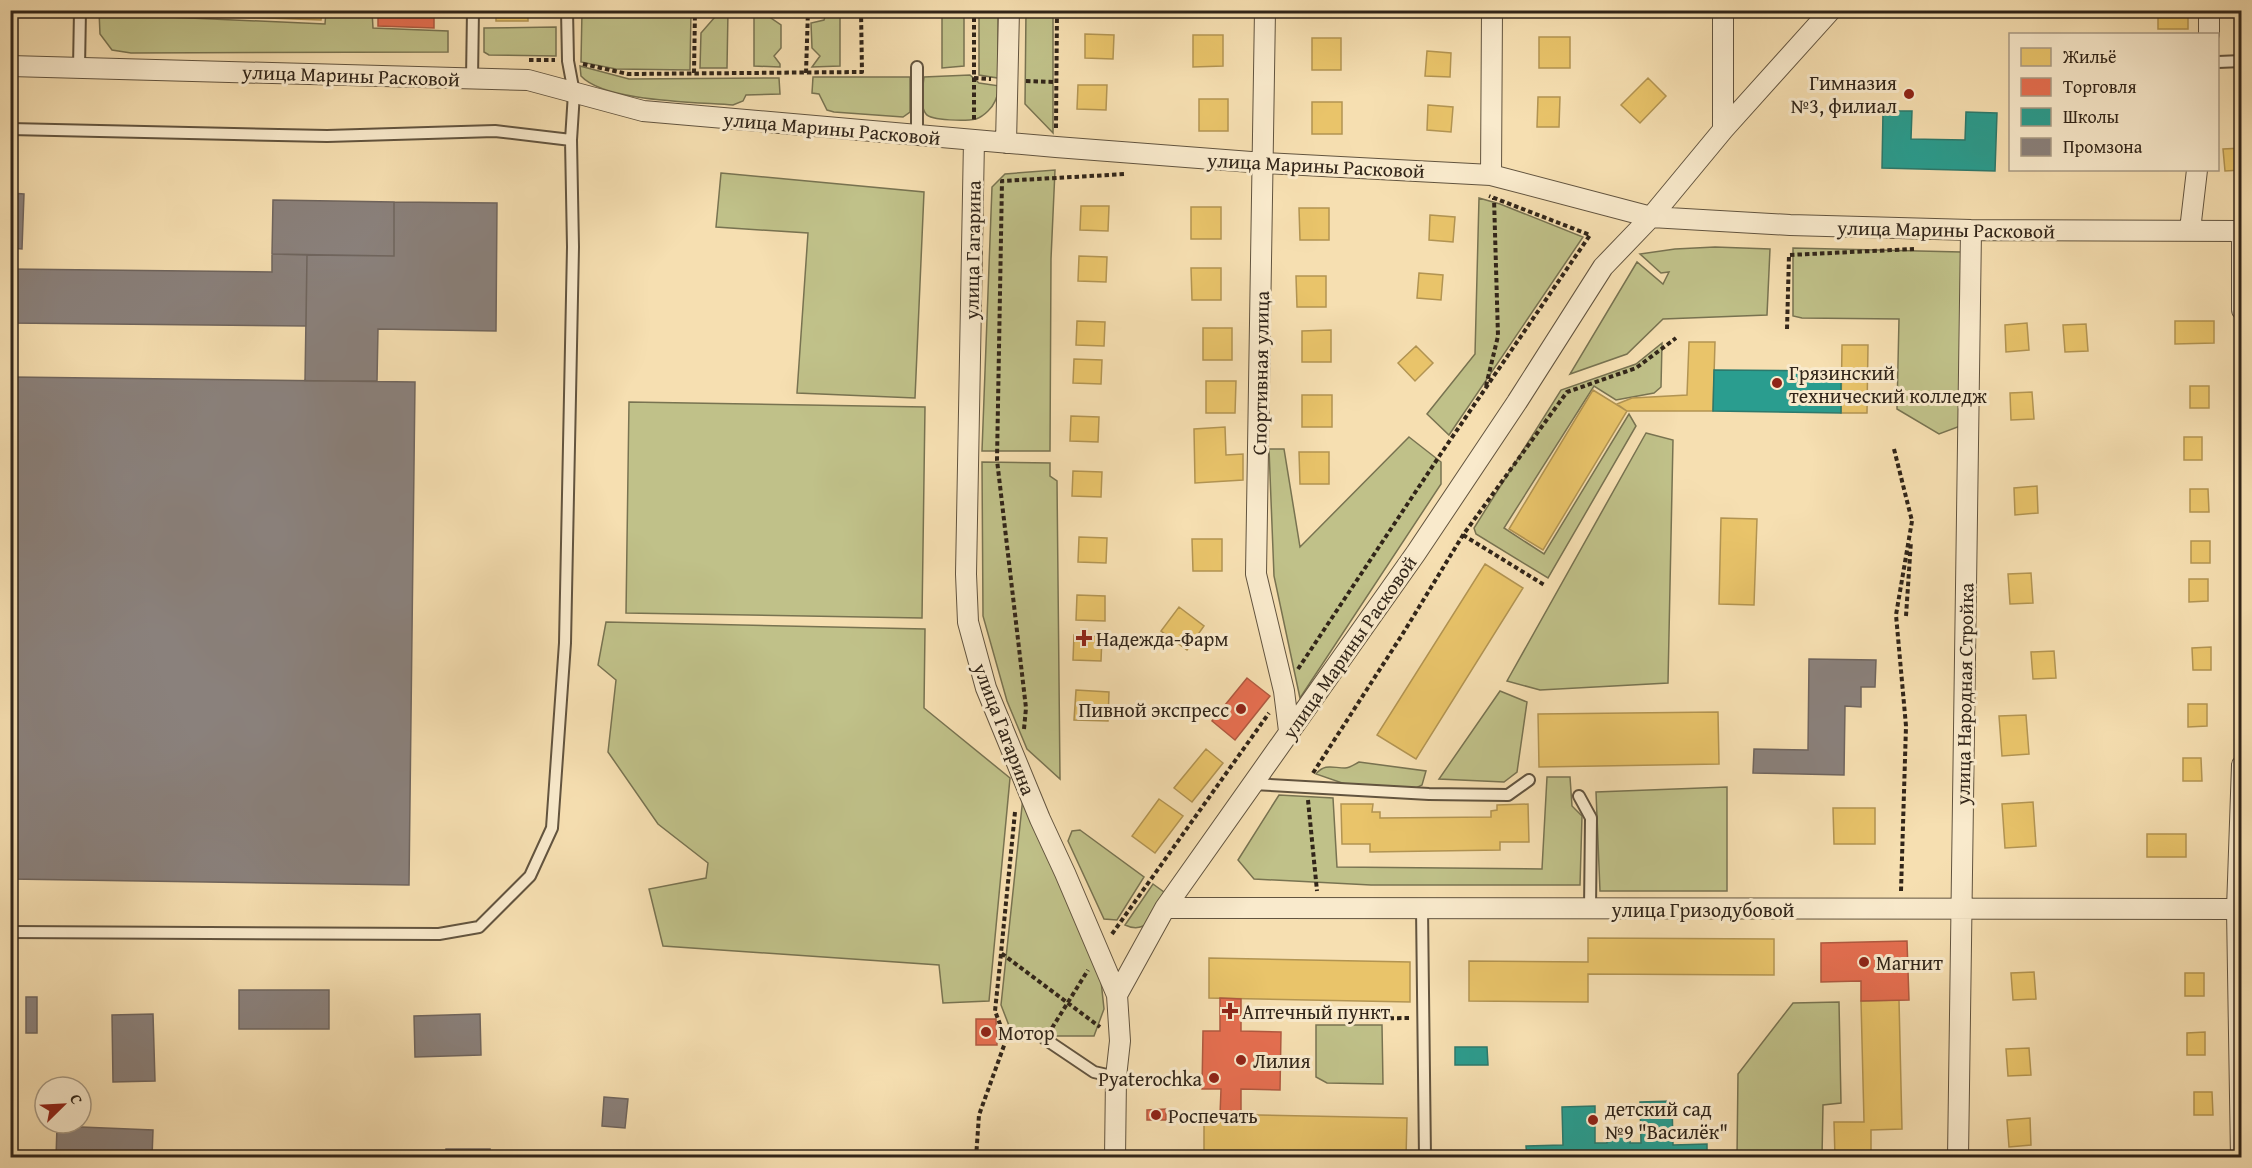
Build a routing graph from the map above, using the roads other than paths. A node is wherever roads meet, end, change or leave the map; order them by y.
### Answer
1 (80, 10) edge
2 (473, 10) edge
3 (567, 10) edge
4 (1009, 10) edge
5 (1265, 10) edge
6 (1492, 10) edge
7 (1724, 10) edge
8 (1831, 10) edge
9 (2209, 10) edge
10 (2208, 33) edge
11 (2241, 61) edge
12 (2219, 62) edge
13 (10, 66) edge
14 (79, 68) junction
15 (917, 68) dead end
16 (472, 79) junction
17 (574, 93) junction
18 (10, 129) edge
19 (1723, 130) junction
20 (916, 135) junction
21 (572, 140) junction
22 (974, 140) junction
23 (1006, 143) junction
24 (1264, 163) junction
25 (2197, 171) edge
26 (1491, 175) junction
27 (1651, 217) junction
28 (1971, 230) junction
29 (2190, 230) junction
30 (2241, 231) edge
31 (2241, 242) edge
32 (2241, 310) edge
33 (1289, 731) junction
34 (2241, 765) edge
35 (1528, 780) dead end
36 (1252, 784) junction
37 (1579, 796) dead end
38 (1165, 908) junction
39 (1422, 908) junction
40 (1590, 909) junction
41 (1960, 909) junction
42 (2239, 909) edge
43 (10, 932) edge
44 (1117, 995) junction
45 (1045, 1039) road end
46 (1116, 1077) junction
47 (2241, 1131) edge
48 (1115, 1158) edge
49 (1425, 1158) edge
50 (1958, 1158) edge
51 (2241, 1158) edge

1 - 14 lane
2 - 16 lane
3 - 17 lane
4 - 23 street
5 - 24 street, Спортивная улица
6 - 26 street
7 - 19 street
8 - 19 street, улица Марины Расковой
9 - 10 street
11 - 12 lane
13 - 14 street, улица Марины Расковой
14 - 16 street, улица Марины Расковой
15 - 20 lane
16 - 17 street, улица Марины Расковой
17 - 20 street, улица Марины Расковой
17 - 21 lane
18 - 21 lane
19 - 27 street, улица Марины Расковой
20 - 22 street, улица Марины Расковой
21 - 43 lane
22 - 23 street, улица Марины Расковой
22 - 44 street, улица Гагарина
23 - 24 street, улица Марины Расковой
24 - 26 street, улица Марины Расковой
24 - 33 street, Спортивная улица
25 - 29 street
26 - 27 street, улица Марины Расковой
27 - 28 street, улица Марины Расковой
27 - 33 street, улица Марины Расковой
28 - 29 street, улица Марины Расковой
28 - 41 street, улица Народная Стройка
29 - 30 street, улица Марины Расковой
31 - 32 street
33 - 36 street, улица Марины Расковой
34 - 42 street
35 - 36 lane
36 - 38 street, улица Марины Расковой
37 - 40 lane
38 - 39 street, улица Гризодубовой
38 - 44 street, улица Марины Расковой
39 - 40 street, улица Гризодубовой
39 - 49 lane
40 - 41 street, улица Гризодубовой
41 - 42 street, улица Гризодубовой
41 - 50 street, улица Народная Стройка
42 - 47 street
44 - 46 street, улица Гагарина
45 - 46 lane
46 - 48 street, улица Гагарина
47 - 51 street

